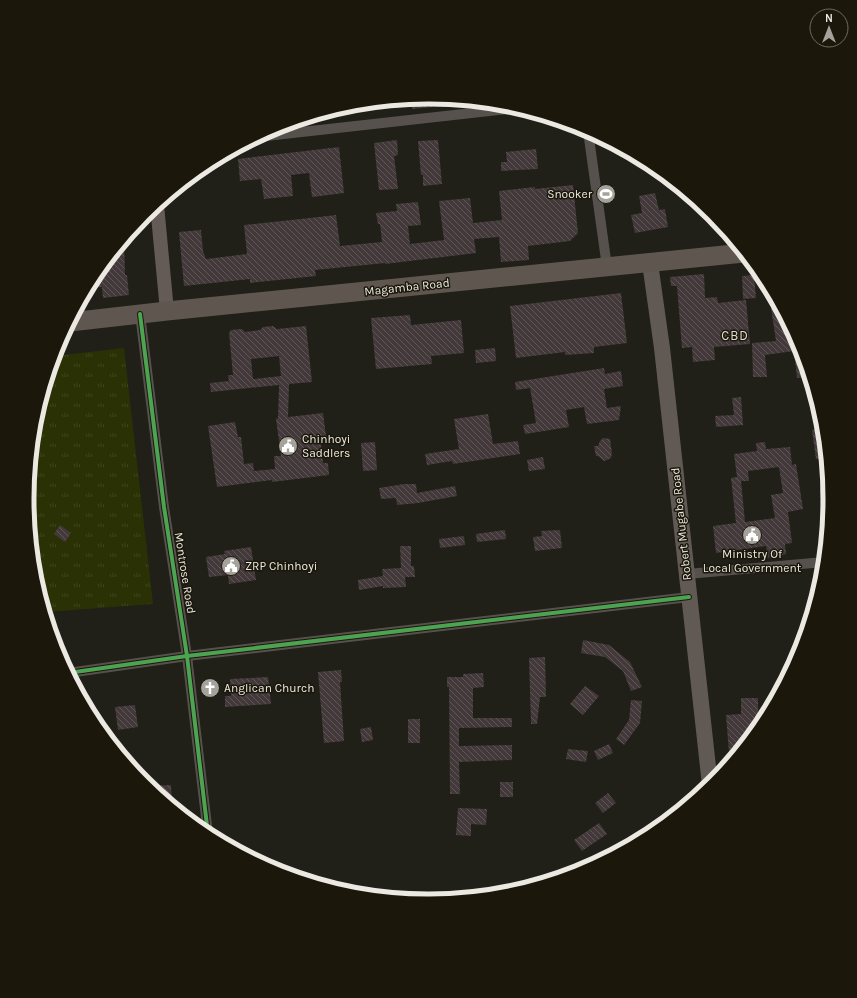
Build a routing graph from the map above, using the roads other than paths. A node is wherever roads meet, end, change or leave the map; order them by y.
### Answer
1 (495, 110) edge
2 (276, 136) edge
3 (589, 139) edge
4 (158, 212) edge
5 (737, 254) edge
6 (650, 263) junction
7 (607, 267) junction
8 (167, 311) junction
9 (140, 314) junction
10 (77, 321) edge
11 (818, 563) edge
12 (687, 574) junction
13 (689, 597) junction
14 (187, 656) junction
15 (75, 672) edge
16 (709, 776) edge
17 (207, 826) edge

1 - 2 street
3 - 7 street
4 - 8 street
5 - 6 highway, Magamba Road
6 - 7 highway, Magamba Road
6 - 12 main road, Robert Mugabe Road
7 - 8 highway, Magamba Road
8 - 9 highway, Magamba Road
9 - 10 highway, Magamba Road
9 - 14 street, Montrose Road
11 - 12 street
12 - 13 main road, Robert Mugabe Road
13 - 14 street
13 - 16 main road, Robert Mugabe Road
14 - 15 street
14 - 17 street, Montrose Road

